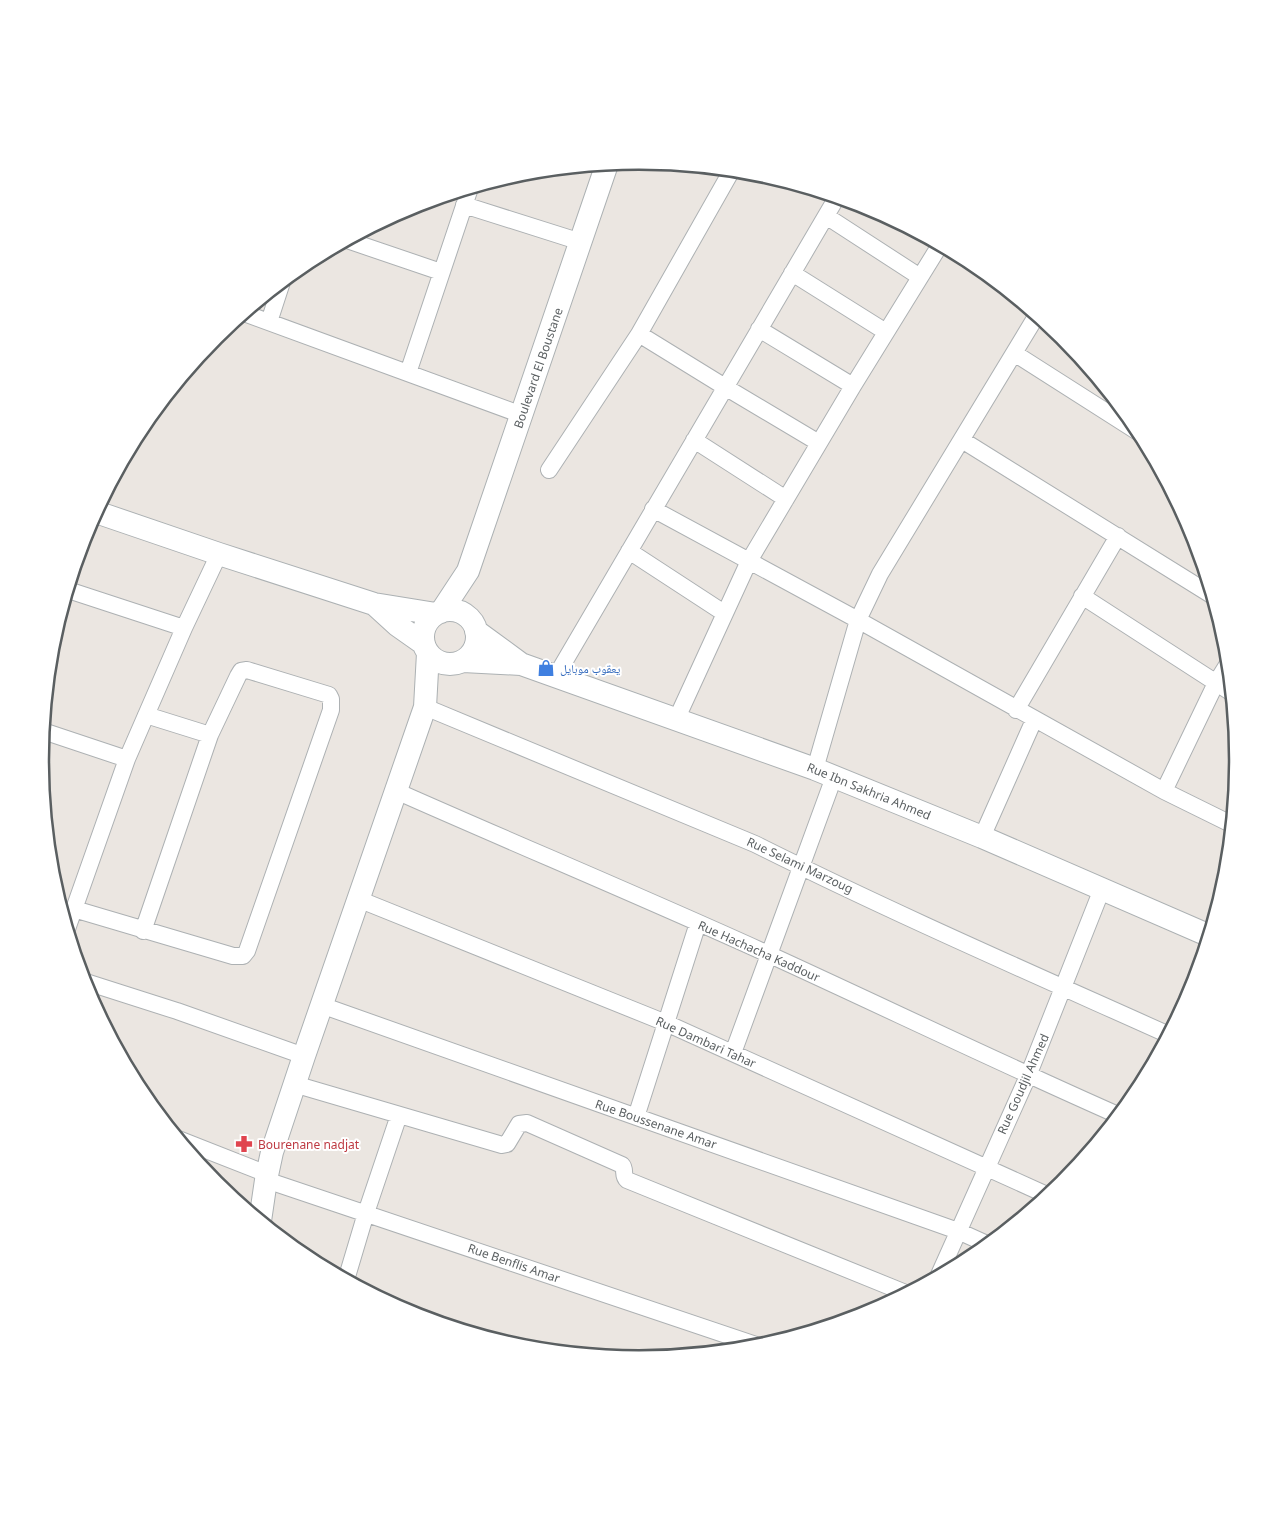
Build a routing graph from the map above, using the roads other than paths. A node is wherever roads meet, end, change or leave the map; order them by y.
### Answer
1 (605, 171) edge
2 (728, 177) edge
3 (467, 196) edge
4 (834, 203) edge
5 (464, 205) junction
6 (826, 216) junction
7 (581, 242) junction
8 (356, 243) edge
9 (937, 250) edge
10 (441, 272) junction
11 (792, 273) junction
12 (920, 277) junction
13 (278, 293) edge
14 (251, 315) edge
15 (1034, 321) edge
16 (269, 322) junction
17 (759, 329) junction
18 (886, 332) junction
19 (639, 334) junction
20 (1014, 353) junction
21 (408, 373) junction
22 (854, 386) junction
23 (725, 387) junction
24 (522, 415) junction
25 (1125, 424) edge
26 (694, 440) junction
27 (962, 440) junction
28 (819, 443) junction
29 (549, 470) dead end
30 (786, 499) junction
31 (653, 510) junction
32 (103, 514) edge
33 (1118, 536) junction
34 (629, 551) junction
35 (219, 554) junction
36 (749, 561) junction
37 (468, 571) junction
38 (1205, 591) edge
39 (74, 592) edge
40 (1082, 596) junction
41 (374, 604) junction
42 (438, 613) junction
43 (724, 614) junction
44 (858, 620) junction
45 (474, 627) junction
46 (184, 628) junction
47 (426, 648) junction
48 (459, 662) junction
49 (521, 664) junction
50 (1223, 671) edge
51 (556, 676) junction
52 (1216, 683) junction
53 (1226, 689) edge
54 (425, 704) junction
55 (1016, 710) junction
56 (146, 715) junction
57 (678, 718) junction
58 (1034, 720) junction
59 (50, 732) edge
60 (210, 735) junction
61 (127, 759) junction
62 (824, 773) junction
63 (396, 791) junction
64 (1164, 791) junction
65 (1227, 822) edge
66 (982, 837) junction
67 (800, 866) junction
68 (1102, 889) junction
69 (358, 899) junction
70 (74, 909) junction
71 (71, 919) edge
72 (698, 924) junction
73 (143, 931) junction
74 (1204, 933) edge
75 (768, 954) junction
76 (93, 984) edge
77 (1064, 988) junction
78 (321, 1005) junction
79 (666, 1023) junction
80 (1163, 1033) edge
81 (732, 1053) junction
82 (304, 1056) junction
83 (1028, 1076) junction
84 (294, 1084) junction
85 (1113, 1113) edge
86 (399, 1115) junction
87 (636, 1117) junction
88 (191, 1144) edge
89 (986, 1167) junction
90 (266, 1177) junction
91 (1042, 1193) edge
92 (366, 1213) junction
93 (261, 1214) edge
94 (958, 1231) junction
95 (982, 1242) edge
96 (942, 1267) edge
97 (348, 1274) edge
98 (900, 1291) edge
99 (746, 1341) edge

1 - 7 main road, Boulevard El Boustane
2 - 19 street
3 - 5 street
4 - 6 street
5 - 7 street
5 - 10 street
6 - 11 street
6 - 12 street
7 - 24 main road, Boulevard El Boustane
8 - 10 street
9 - 12 street
10 - 21 street
11 - 17 street
11 - 18 street
12 - 18 street
13 - 16 street
14 - 16 street
15 - 20 street
16 - 21 street
17 - 22 street
17 - 23 street
18 - 22 street
19 - 23 street
19 - 29 street
20 - 25 street
20 - 27 street
21 - 24 street
22 - 28 street
23 - 26 street
23 - 28 street
24 - 37 main road, Boulevard El Boustane
26 - 30 street
26 - 31 street
27 - 33 street
27 - 44 street
28 - 30 street
30 - 36 street
31 - 34 street
31 - 36 street
32 - 35 main road
33 - 38 street
33 - 40 street
34 - 43 street
34 - 51 street
35 - 41 main road
35 - 46 street
36 - 43 street
36 - 44 street
37 - 42 main road
37 - 45 main road
39 - 46 street
40 - 52 street
40 - 55 street
41 - 42 main road
41 - 47 main road
42 - 45 main road
42 - 47 main road
43 - 57 street
44 - 55 street
44 - 62 street
45 - 48 main road
45 - 49 main road
46 - 56 street
47 - 48 main road
47 - 54 main road
48 - 49 main road
48 - 54 main road
49 - 51 main road, Rue Ibn Sakhria Ahmed
50 - 52 street
51 - 57 main road, Rue Ibn Sakhria Ahmed
52 - 53 street
52 - 64 street
54 - 63 main road
54 - 67 street, Rue Selami Marzoug
55 - 58 street
56 - 60 street
56 - 61 street
57 - 62 main road, Rue Ibn Sakhria Ahmed
58 - 64 street
58 - 66 street
59 - 61 street
60 - 73 street
60 - 73 street
61 - 70 street
62 - 66 main road, Rue Ibn Sakhria Ahmed
62 - 67 street
63 - 69 main road
63 - 72 street, Rue Hachacha Kaddour
64 - 65 street
66 - 68 main road, Rue Ibn Sakhria Ahmed
67 - 75 street
67 - 77 street, Rue Selami Marzoug
68 - 74 main road, Rue Ibn Sakhria Ahmed
68 - 77 street, Rue Goudjil Ahmed
69 - 78 main road
69 - 79 street, Rue Dambari Tahar
70 - 71 street
70 - 73 street
72 - 75 street, Rue Hachacha Kaddour
72 - 79 street
75 - 81 street
75 - 83 street, Rue Hachacha Kaddour
76 - 82 street
77 - 80 street, Rue Selami Marzoug
77 - 83 street, Rue Goudjil Ahmed
78 - 82 main road
78 - 87 street, Rue Boussenane Amar
79 - 81 street, Rue Dambari Tahar
79 - 87 street
81 - 89 street, Rue Dambari Tahar
82 - 84 main road
83 - 85 street, Rue Hachacha Kaddour
83 - 89 street, Rue Goudjil Ahmed
84 - 86 street
84 - 90 main road
86 - 92 street
86 - 98 street
87 - 94 street, Rue Boussenane Amar
88 - 90 street, Rue Benflis Amar
89 - 91 street, Rue Dambari Tahar
89 - 94 street, Rue Goudjil Ahmed
90 - 92 street, Rue Benflis Amar
90 - 93 main road
92 - 97 street
92 - 99 street, Rue Benflis Amar
94 - 95 street, Rue Boussenane Amar
94 - 96 street, Rue Goudjil Ahmed

